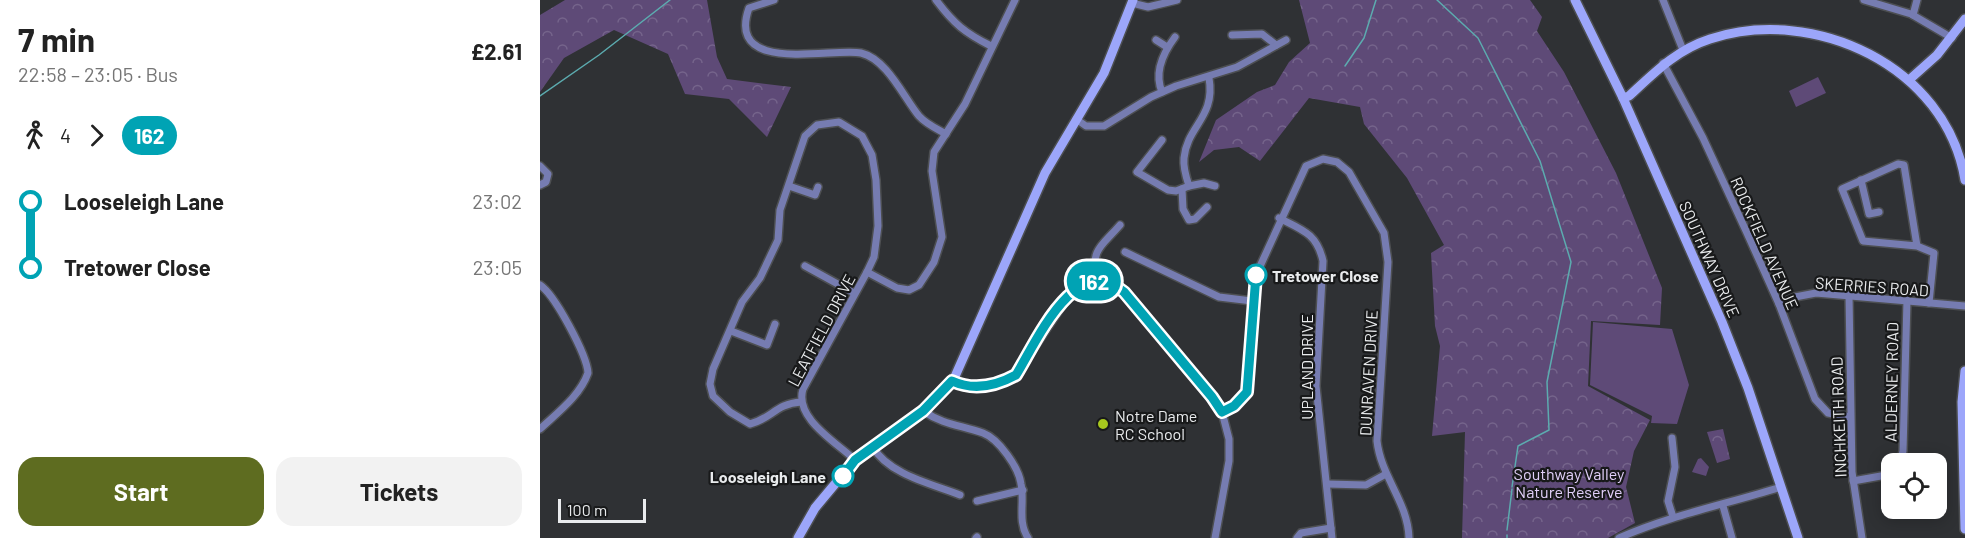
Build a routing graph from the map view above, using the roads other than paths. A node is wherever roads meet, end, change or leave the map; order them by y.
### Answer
1 (774, 0) edge
2 (936, 0) edge
3 (1015, 0) edge
4 (1177, 0) edge
5 (1575, 0) edge
6 (1662, 0) edge
7 (1864, 0) edge
8 (1917, 0) edge
9 (1133, 1) edge
10 (1912, 15) junction
11 (1965, 19) edge
12 (1232, 35) dead end
13 (1175, 37) dead end
14 (1952, 38) junction
15 (1156, 40) dead end
16 (1286, 40) dead end
17 (1276, 45) junction
18 (992, 46) junction
19 (1167, 47) junction
20 (1683, 50) junction
21 (1663, 63) junction
22 (1209, 78) junction
23 (1909, 80) junction
24 (1162, 92) junction
25 (1623, 98) junction
26 (1076, 119) junction
27 (946, 134) junction
28 (1162, 140) dead end
29 (1964, 162) edge
30 (540, 166) edge
31 (1861, 180) junction
32 (1965, 180) edge
33 (540, 185) edge
34 (789, 186) junction
35 (1215, 186) dead end
36 (818, 187) dead end
37 (1186, 187) junction
38 (814, 195) junction
39 (812, 203) dead end
40 (1207, 207) dead end
41 (1879, 212) dead end
42 (1279, 218) junction
43 (1120, 225) dead end
44 (1917, 246) junction
45 (1125, 252) dead end
46 (805, 266) dead end
47 (815, 271) junction
48 (867, 272) junction
49 (811, 279) dead end
50 (1094, 281) junction
51 (540, 285) edge
52 (854, 293) junction
53 (1849, 294) junction
54 (1907, 300) junction
55 (1252, 301) junction
56 (1929, 303) junction
57 (1779, 304) junction
58 (1965, 306) edge
59 (775, 324) dead end
60 (731, 331) junction
61 (1965, 371) edge
62 (952, 381) junction
63 (801, 402) junction
64 (923, 411) junction
65 (1222, 412) junction
66 (1850, 417) junction
67 (540, 429) edge
68 (1672, 438) dead end
69 (873, 447) junction
70 (1902, 453) edge
71 (855, 460) junction
72 (1386, 474) junction
73 (1964, 474) edge
74 (1881, 476) edge
75 (1853, 481) junction
76 (1327, 484) junction
77 (1782, 487) junction
78 (1023, 490) junction
79 (960, 495) dead end
80 (977, 501) dead end
81 (1723, 506) junction
82 (1673, 517) junction
83 (1331, 528) junction
84 (1965, 529) edge
85 (1628, 536) edge
86 (798, 538) edge
87 (1028, 538) edge
88 (1215, 538) edge
89 (1297, 538) edge
90 (1332, 538) edge
91 (1409, 538) edge
92 (1619, 538) edge
93 (1732, 538) edge
94 (1798, 538) edge
95 (1862, 538) edge

1 - 27 street
2 - 18 street
3 - 18 street, LEATFIELD DRIVE
4 - 9 street
5 - 25 street, SOUTHWAY DRIVE
6 - 20 street
7 - 10 street
8 - 10 street
9 - 26 street
10 - 14 street
11 - 14 street
12 - 17 street
13 - 19 street
14 - 23 street
15 - 19 street
16 - 17 street
17 - 22 street
18 - 27 street, LEATFIELD DRIVE
19 - 24 street
20 - 21 street
20 - 23 street
21 - 25 street
21 - 57 street, ROCKFIELD AVENUE
22 - 24 street
22 - 37 street
23 - 29 street
24 - 26 street
25 - 77 street, SOUTHWAY DRIVE
26 - 62 street
27 - 48 street, LEATFIELD DRIVE
28 - 37 street
29 - 32 street
30 - 33 street
31 - 41 street
31 - 44 street
31 - 44 street
34 - 38 street
34 - 48 street
34 - 60 street
35 - 37 street
36 - 38 street
37 - 40 street
38 - 39 street
42 - 55 street, DUNRAVEN DRIVE
42 - 72 street, DUNRAVEN DRIVE
42 - 76 street, UPLAND DRIVE
43 - 50 street
44 - 56 street
45 - 55 street
46 - 47 street
47 - 49 street
47 - 52 street
48 - 52 street, LEATFIELD DRIVE
50 - 62 street
50 - 65 street
51 - 67 street
52 - 63 street, LEATFIELD DRIVE
53 - 54 street, SKERRIES ROAD
53 - 57 street, SKERRIES ROAD
53 - 66 street, INCHKEITH ROAD
54 - 56 street, SKERRIES ROAD
54 - 70 street, ALDERNEY ROAD
55 - 65 street, DUNRAVEN DRIVE
56 - 58 street, SKERRIES ROAD
57 - 66 street, ROCKFIELD AVENUE
59 - 60 street
60 - 63 street
61 - 73 street
62 - 64 street
63 - 71 street, LEATFIELD DRIVE
64 - 69 street
64 - 78 street
65 - 88 street
66 - 75 street, INCHKEITH ROAD
68 - 82 street
69 - 71 street
69 - 79 street
71 - 86 street
72 - 76 street
72 - 91 street, DUNRAVEN DRIVE
73 - 84 street
74 - 75 street
75 - 95 street, INCHKEITH ROAD
76 - 83 street, UPLAND DRIVE
77 - 81 street
77 - 94 street, SOUTHWAY DRIVE
78 - 80 street
78 - 87 street
81 - 82 street
81 - 93 street
82 - 85 street
83 - 89 street
83 - 90 street, UPLAND DRIVE
85 - 92 street

